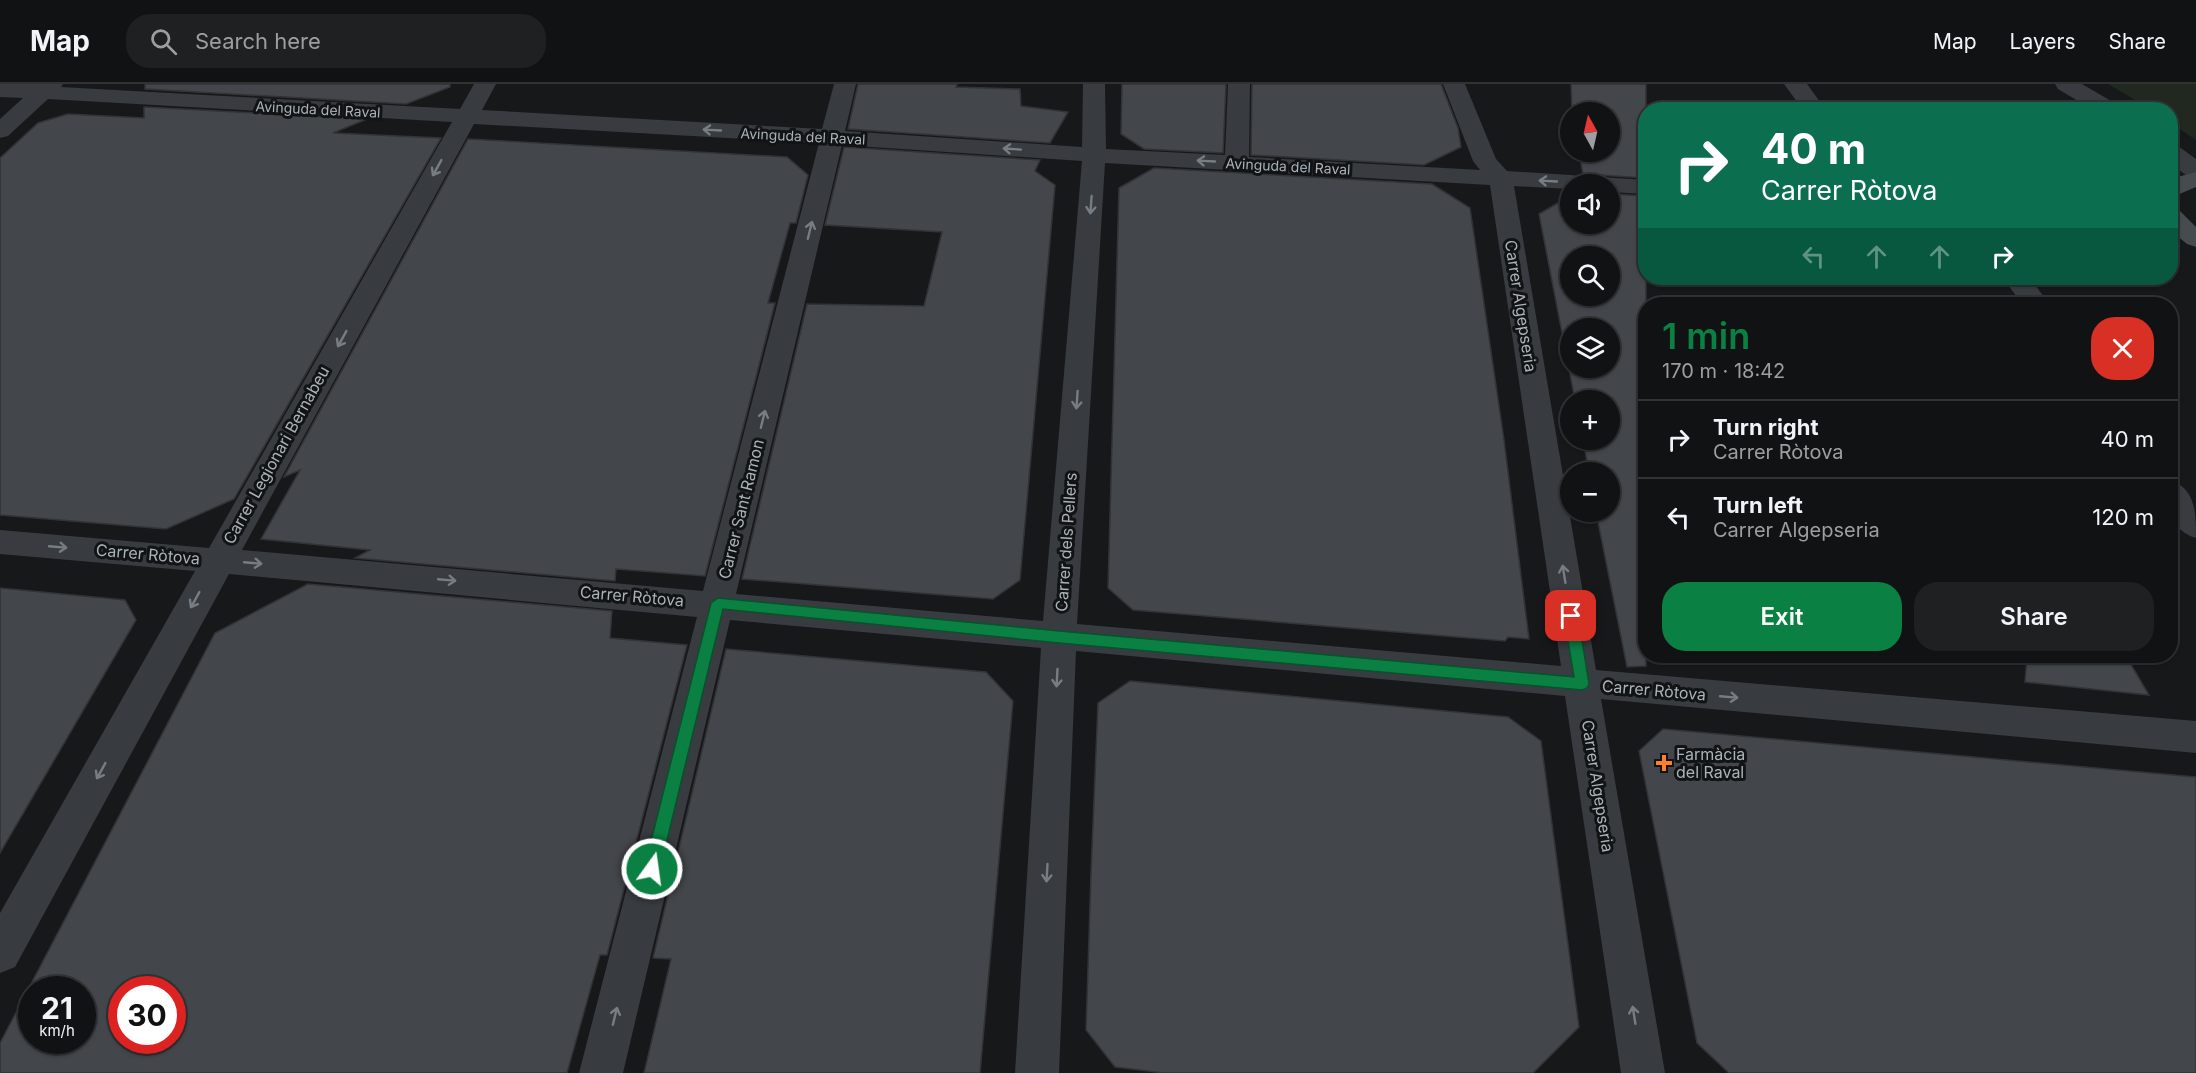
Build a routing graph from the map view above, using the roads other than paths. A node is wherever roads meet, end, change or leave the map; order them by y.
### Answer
1 (485, 84) edge
2 (845, 84) edge
3 (1094, 84) edge
4 (1239, 84) edge
5 (1454, 84) edge
6 (1795, 84) edge
7 (2066, 84) edge
8 (48, 88) edge
9 (0, 90) edge
10 (1809, 102) edge
11 (2096, 102) edge
12 (466, 117) junction
13 (0, 131) edge
14 (833, 137) junction
15 (1094, 155) junction
16 (2178, 157) edge
17 (1237, 162) junction
18 (2196, 171) edge
19 (1501, 179) junction
20 (2196, 179) edge
21 (1560, 182) edge
22 (2178, 185) edge
23 (1620, 186) edge
24 (1638, 187) edge
25 (2178, 222) edge
26 (2196, 239) edge
27 (2021, 285) edge
28 (2031, 297) edge
29 (2178, 502) edge
30 (2196, 526) edge
31 (0, 542) edge
32 (217, 560) junction
33 (718, 603) junction
34 (1059, 637) junction
35 (1582, 684) junction
36 (2196, 737) edge
37 (0, 953) edge
38 (601, 1073) edge
39 (1037, 1073) edge
40 (1643, 1073) edge

1 - 12 street, Carrer Legionari Bernabeu
2 - 14 street, Carrer Sant Ramon
3 - 15 street, Carrer dels Pellers
4 - 17 street
5 - 19 street
6 - 10 street
7 - 11 street
8 - 9 street, Avinguda del Raval
8 - 12 street, Avinguda del Raval
8 - 13 street
14 -> 12 street, Avinguda del Raval
12 -> 32 street, Carrer Legionari Bernabeu
15 -> 14 street, Avinguda del Raval
33 -> 14 street, Carrer Sant Ramon
17 -> 15 street, Avinguda del Raval
15 -> 34 street, Carrer dels Pellers
16 - 18 street
17 - 19 street, Avinguda del Raval
21 -> 19 street, Avinguda del Raval
35 -> 19 street, Carrer Algepseria
20 - 22 street
23 - 24 street, Avinguda del Raval
25 - 26 street
27 - 28 street
29 - 30 street
31 -> 32 street, Carrer Ròtova
32 -> 33 street, Carrer Ròtova
32 -> 37 street, Carrer Legionari Bernabeu
33 - 34 street, Carrer Ròtova
38 -> 33 street, Carrer Sant Ramon
34 - 35 street, Carrer Ròtova
34 -> 39 street, Carrer dels Pellers
35 -> 36 street, Carrer Ròtova
40 -> 35 street, Carrer Algepseria

